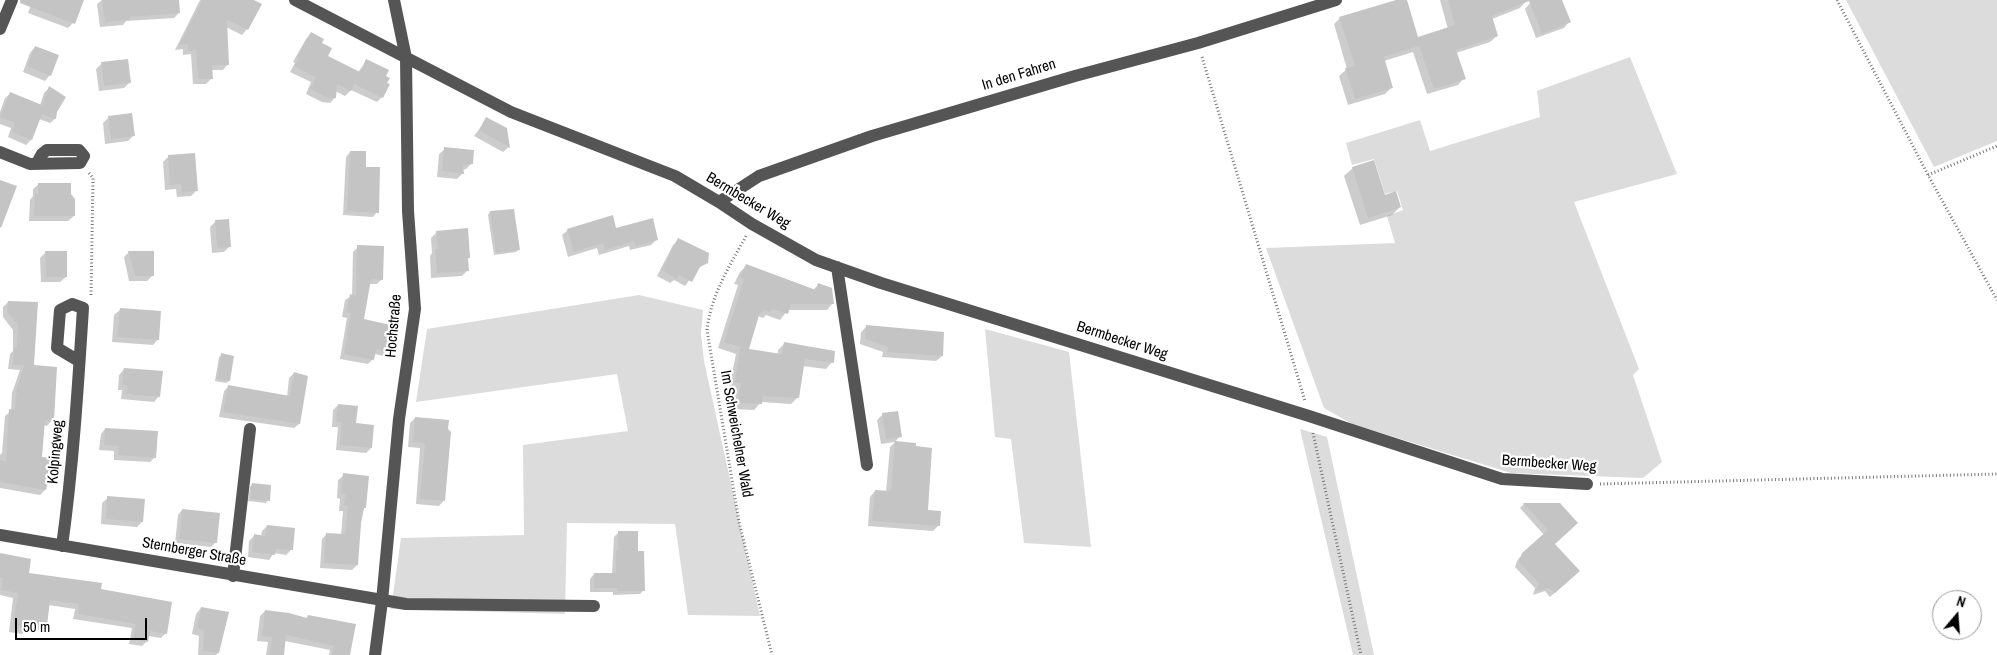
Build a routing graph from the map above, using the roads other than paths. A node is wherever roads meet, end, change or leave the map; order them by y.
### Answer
1 (12, 0) edge
2 (295, 0) edge
3 (394, 0) edge
4 (1336, 0) edge
5 (0, 29) edge
6 (406, 58) junction
7 (0, 152) edge
8 (80, 163) road end
9 (719, 202) junction
10 (837, 267) junction
11 (79, 361) junction
12 (250, 429) dead end
13 (868, 465) dead end
14 (1587, 484) road end
15 (0, 535) edge
16 (62, 546) junction
17 (233, 576) junction
18 (382, 601) junction
19 (594, 606) dead end
20 (375, 655) edge

1 - 5 street
2 - 6 street, Bermbecker Weg
3 - 6 street, Hochstraße
4 - 9 street, In den Fahren
6 - 9 street, Bermbecker Weg
6 - 18 street, Hochstraße
7 - 8 street
9 - 10 street, Bermbecker Weg
10 - 13 street
10 - 14 street, Bermbecker Weg
11 - 11 street, Kolpingweg
11 - 16 street, Kolpingweg
12 - 17 street
15 - 16 street, Sternberger Straße
16 - 17 street, Sternberger Straße
17 - 18 street, Sternberger Straße
18 - 19 street, Sternberger Straße
18 - 20 street, Hochstraße

